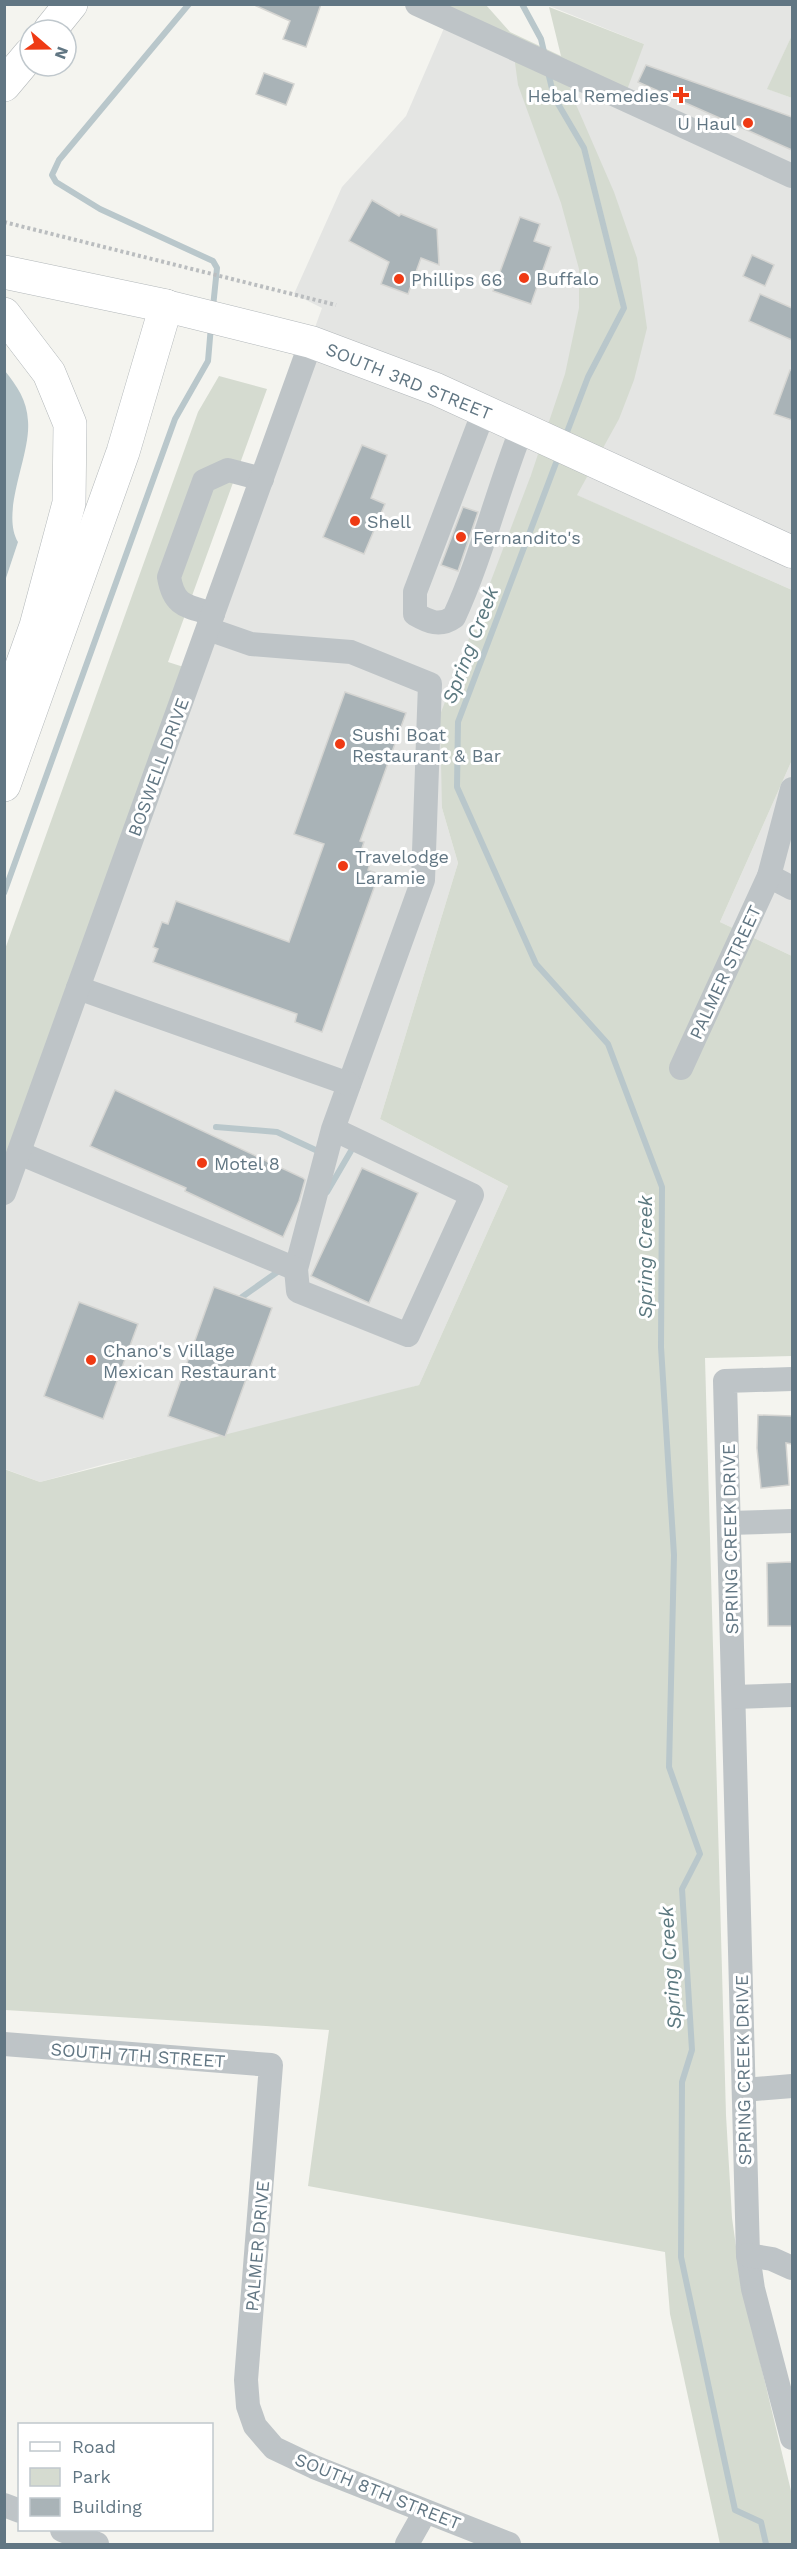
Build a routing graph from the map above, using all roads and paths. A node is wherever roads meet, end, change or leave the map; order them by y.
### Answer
1 (71, 4) edge
2 (417, 4) edge
3 (60, 18) edge
4 (18, 68) edge
5 (4, 85) edge
6 (792, 176) edge
7 (4, 222) edge
8 (4, 272) edge
9 (336, 305) dead end
10 (166, 306) junction
11 (4, 314) edge
12 (311, 342) junction
13 (484, 411) junction
14 (522, 428) junction
15 (262, 479) junction
16 (792, 552) edge
17 (211, 621) junction
18 (36, 626) junction
19 (4, 716) edge
20 (4, 785) edge
21 (792, 789) edge
22 (792, 845) edge
23 (769, 876) junction
24 (792, 888) edge
25 (78, 988) junction
26 (681, 1068) dead end
27 (349, 1084) junction
28 (333, 1129) junction
29 (19, 1153) junction
30 (4, 1193) edge
31 (296, 1269) junction
32 (792, 1379) edge
33 (792, 1521) edge
34 (729, 1523) junction
35 (792, 1695) edge
36 (734, 1697) junction
37 (4, 2044) edge
38 (271, 2065) joint
39 (792, 2086) edge
40 (744, 2090) junction
41 (748, 2255) junction
42 (792, 2268) edge
43 (255, 2426) joint
44 (792, 2438) edge
45 (425, 2512) junction
46 (67, 2531) edge
47 (97, 2544) edge
48 (407, 2544) edge
49 (509, 2544) edge

1 - 3 highway
2 - 6 street
4 - 5 highway
7 - 9 path
8 - 10 highway, SOUTH 3RD STREET
10 - 12 main road, SOUTH 3RD STREET
10 - 18 highway
10 - 20 highway
11 - 18 highway
12 - 13 main road, SOUTH 3RD STREET
12 - 15 street, BOSWELL DRIVE
13 - 14 main road, SOUTH 3RD STREET
13 - 14 street
14 - 16 main road, SOUTH 3RD STREET
15 - 17 street, BOSWELL DRIVE
15 - 17 street
17 - 25 street, BOSWELL DRIVE
17 - 27 street
18 - 19 highway
21 - 23 street, PALMER STREET
22 - 23 street, PALMER STREET
23 - 24 street
23 - 26 street, PALMER STREET
25 - 27 street
25 - 29 street, BOSWELL DRIVE
27 - 28 street
28 - 31 street
28 - 31 street
29 - 30 street, BOSWELL DRIVE
29 - 31 street
32 - 34 street, SPRING CREEK DRIVE
33 - 34 street
34 - 36 street, SPRING CREEK DRIVE
35 - 36 street
36 - 40 street, SPRING CREEK DRIVE
37 - 38 street, SOUTH 7TH STREET
38 - 43 street, PALMER DRIVE
39 - 40 street
40 - 41 street, SPRING CREEK DRIVE
41 - 42 street
41 - 44 street, SPRING CREEK DRIVE
43 - 45 street, SOUTH 8TH STREET
45 - 48 street
45 - 49 street, SOUTH 8TH STREET
46 - 47 street

